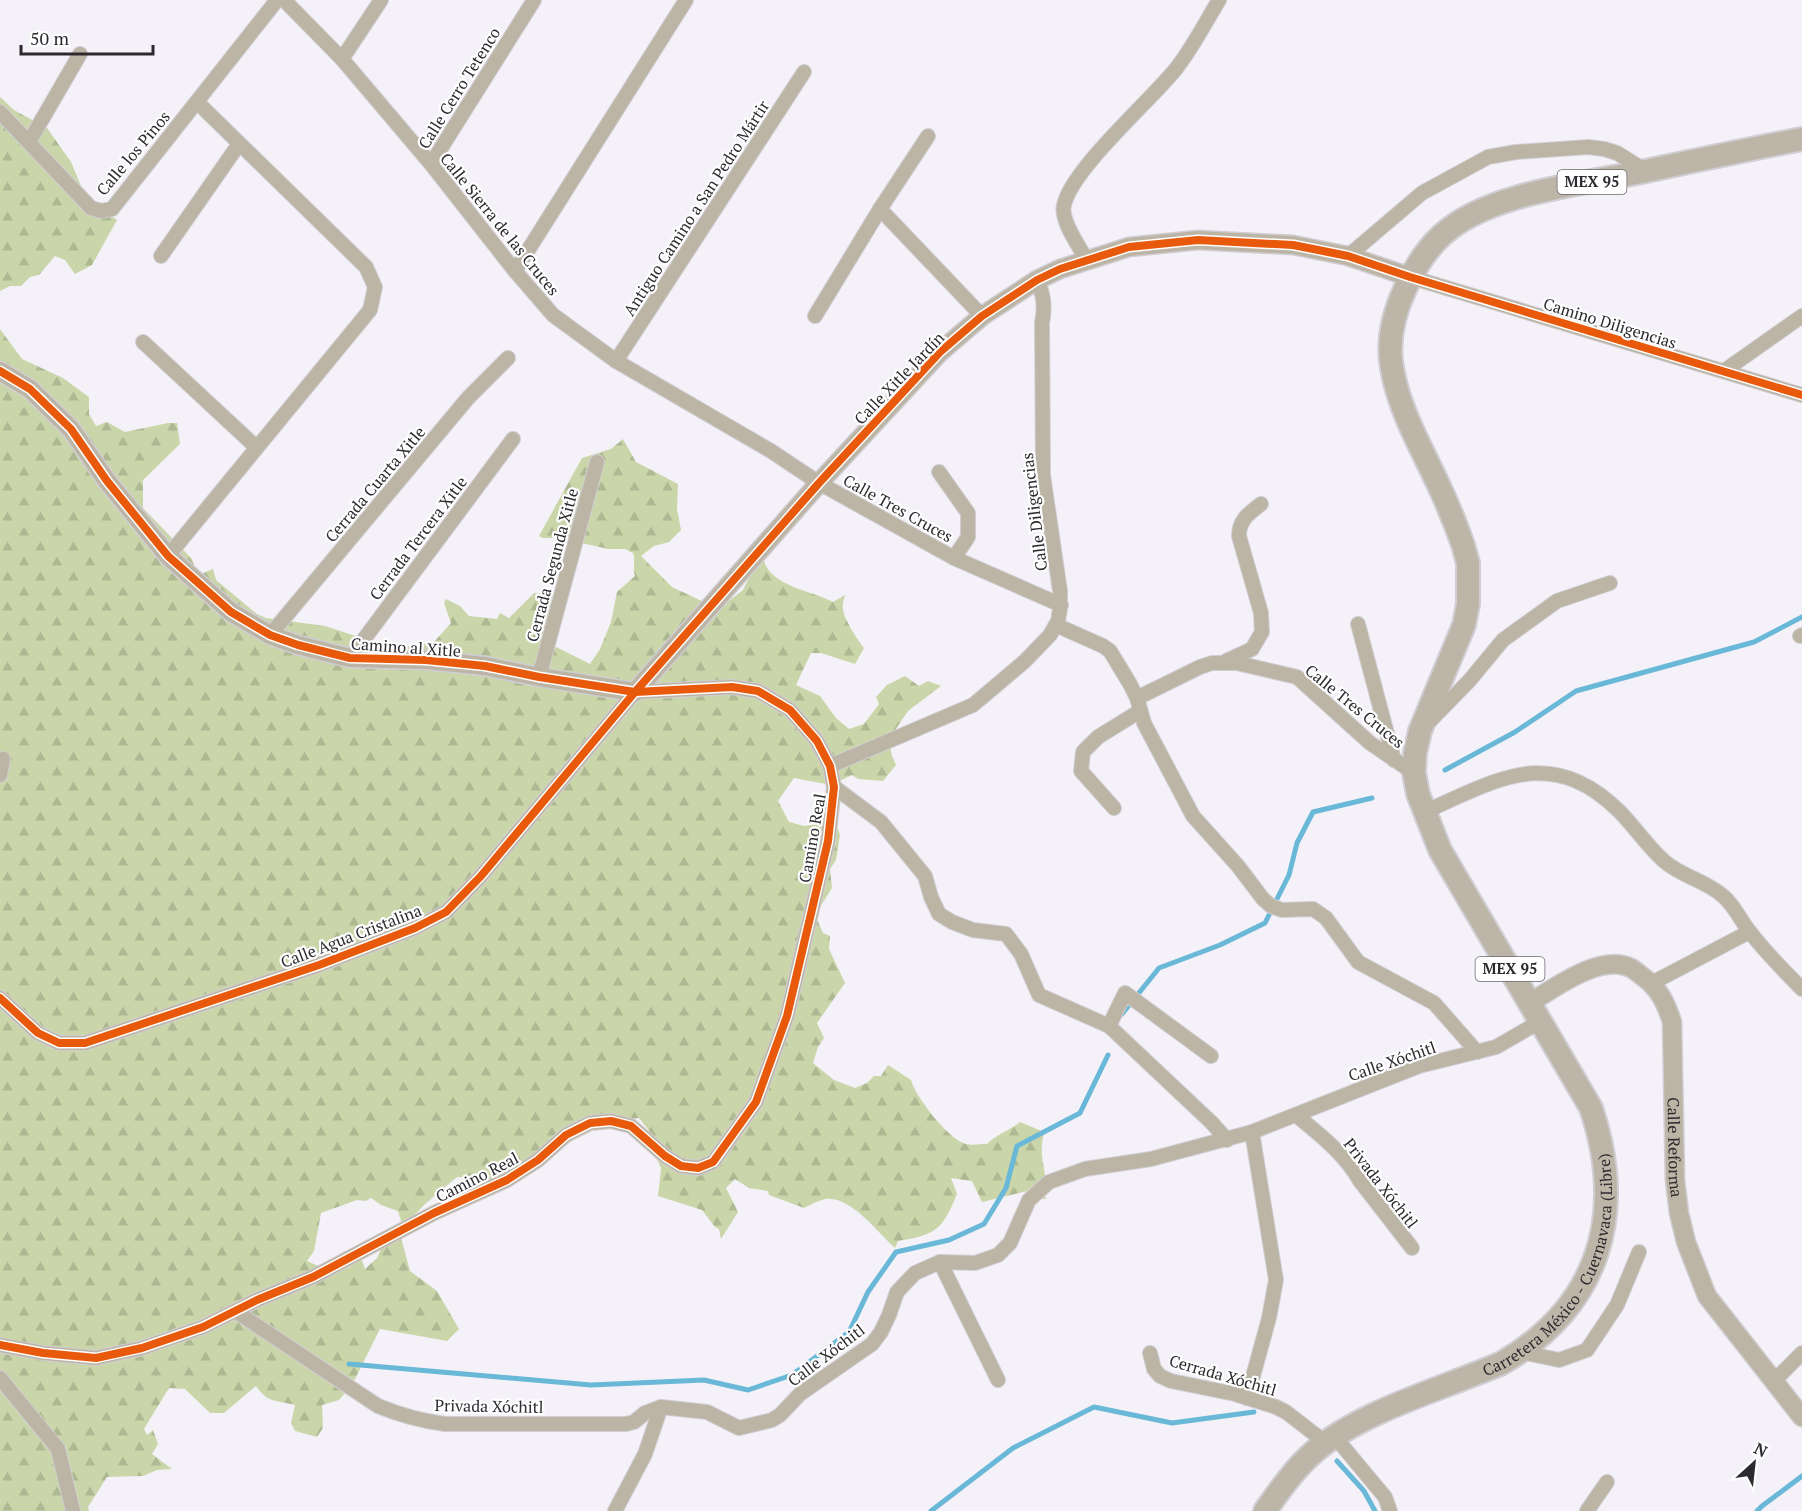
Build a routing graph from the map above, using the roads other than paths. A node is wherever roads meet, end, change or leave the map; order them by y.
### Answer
1 (277, 0) edge
2 (284, 0) edge
3 (381, 0) edge
4 (534, 0) edge
5 (686, 0) edge
6 (1219, 0) edge
7 (81, 54) dead end
8 (342, 59) junction
9 (804, 72) dead end
10 (197, 102) junction
11 (0, 111) edge
12 (928, 136) dead end
13 (1802, 139) edge
14 (28, 142) junction
15 (239, 144) junction
16 (431, 164) junction
17 (1646, 171) junction
18 (880, 209) junction
19 (161, 256) dead end
20 (1348, 256) junction
21 (1086, 259) junction
22 (514, 271) junction
23 (1410, 277) junction
24 (1036, 280) junction
25 (982, 315) junction
26 (815, 316) dead end
27 (1802, 316) edge
28 (143, 342) dead end
29 (508, 358) dead end
30 (616, 362) junction
31 (0, 371) edge
32 (1724, 371) junction
33 (1802, 395) edge
34 (513, 439) dead end
35 (256, 447) junction
36 (597, 462) dead end
37 (939, 472) dead end
38 (819, 483) junction
39 (1261, 504) dead end
40 (168, 556) junction
41 (954, 558) junction
42 (1610, 583) dead end
43 (1060, 605) junction
44 (1358, 624) dead end
45 (1056, 625) junction
46 (270, 635) junction
47 (350, 658) junction
48 (1224, 662) junction
49 (539, 677) junction
50 (635, 692) junction
51 (1139, 705) junction
52 (1420, 731) junction
53 (3, 759) dead end
54 (1394, 760) junction
55 (831, 766) junction
56 (1414, 773) junction
57 (0, 775) edge
58 (834, 787) junction
59 (1114, 808) dead end
60 (1424, 812) junction
61 (1749, 932) junction
62 (1652, 983) junction
63 (1802, 989) edge
64 (0, 998) edge
65 (1535, 1012) junction
66 (1109, 1026) junction
67 (1477, 1052) junction
68 (1211, 1056) dead end
69 (1296, 1115) junction
70 (1252, 1132) junction
71 (1227, 1140) junction
72 (1412, 1248) dead end
73 (1639, 1252) dead end
74 (940, 1262) junction
75 (235, 1311) junction
76 (0, 1346) edge
77 (1521, 1352) junction
78 (1150, 1353) dead end
79 (1802, 1353) edge
80 (0, 1378) edge
81 (998, 1380) dead end
82 (1774, 1381) junction
83 (1247, 1398) junction
84 (661, 1407) junction
85 (1802, 1417) edge
86 (1330, 1440) junction
87 (1607, 1482) dead end
88 (73, 1511) edge
89 (615, 1511) edge
90 (1265, 1511) edge
91 (1390, 1511) edge
92 (1587, 1511) edge

1 - 10 street, Calle los Pinos
2 - 8 street, Calle Sierra de las Cruces
3 - 8 street
4 - 16 street, Calle Cerro Tetenco
5 - 22 street
6 - 21 street
7 - 14 street
8 - 16 street, Calle Sierra de las Cruces
9 - 30 street, Antiguo Camino a San Pedro Mártir
10 - 14 street, Calle los Pinos
10 - 15 street
11 - 14 street, Calle los Pinos
12 - 18 street
13 - 17 main road, Carretera México - Cuernavaca (Libre) / MEX 95
15 - 19 street
15 - 35 street
16 - 22 street, Calle Sierra de las Cruces
17 - 20 street
17 - 23 main road, Carretera México - Cuernavaca (Libre) / MEX 95
18 - 25 street
18 - 26 street
20 - 21 street, Calle Xitle Jardín
20 - 23 street, Calle Xitle Jardín
21 - 24 street, Calle Xitle Jardín
22 - 30 street, Calle Sierra de las Cruces
23 - 32 street, Camino Diligencias
23 - 52 main road, Carretera México - Cuernavaca (Libre) / MEX 95
24 - 25 street, Calle Xitle Jardín
24 - 43 street, Calle Diligencias
25 - 38 street, Calle Xitle Jardín
27 - 32 street
28 - 35 street
29 - 46 street, Cerrada Cuarta Xitle
30 - 38 street, Calle Sierra de las Cruces
31 - 40 street, Camino al Xitle
32 - 33 street, Camino Diligencias
34 - 47 street, Cerrada Tercera Xitle
35 - 40 street
36 - 49 street, Cerrada Segunda Xitle
37 - 41 street
38 - 41 street, Calle Tres Cruces
38 - 50 street, Calle Xitle Jardín
39 - 48 street
40 - 46 street, Camino al Xitle
41 - 43 street, Calle Tres Cruces
42 - 52 street
43 - 45 street, Calle Diligencias
44 - 54 street
45 - 51 street
45 - 55 street, Calle Diligencias
46 - 47 street, Camino al Xitle
47 - 49 street, Camino al Xitle
48 - 51 street, Calle Tres Cruces
48 - 54 street, Calle Tres Cruces
49 - 50 street, Camino al Xitle
50 - 55 street, Camino Real
50 - 64 street, Calle Agua Cristalina
51 - 59 street, Calle Tres Cruces
51 - 67 street
52 - 56 main road, Carretera México - Cuernavaca (Libre) / MEX 95
53 - 57 street
54 - 56 street, Calle Tres Cruces
55 - 58 street, Camino Real
56 - 60 main road, Carretera México - Cuernavaca (Libre) / MEX 95
58 - 66 street
58 - 75 street, Camino Real
60 - 61 street
60 - 65 main road, Carretera México - Cuernavaca (Libre) / MEX 95
61 - 62 street
61 - 63 street
62 - 65 street, Calle Reforma
62 - 82 street, Calle Reforma
65 - 67 street, Calle Xóchitl
65 - 77 main road, Carretera México - Cuernavaca (Libre) / MEX 95
66 - 68 street
66 - 71 street
67 - 69 street, Calle Xóchitl
69 - 70 street, Calle Xóchitl
69 - 72 street, Privada Xóchitl
70 - 71 street, Calle Xóchitl
70 - 83 street
71 - 74 street, Calle Xóchitl
73 - 77 street
74 - 81 street
74 - 84 street, Calle Xóchitl
75 - 76 street, Camino Real
75 - 84 street, Privada Xóchitl
77 - 86 main road, Carretera México - Cuernavaca (Libre) / MEX 95
78 - 83 street, Cerrada Xóchitl
79 - 82 street
80 - 88 street
82 - 85 street, Calle Reforma
83 - 86 street, Cerrada Xóchitl
84 - 89 street
86 - 90 main road, Carretera México - Cuernavaca (Libre) / MEX 95
86 - 91 street, Cerrada Xóchitl
87 - 92 street

